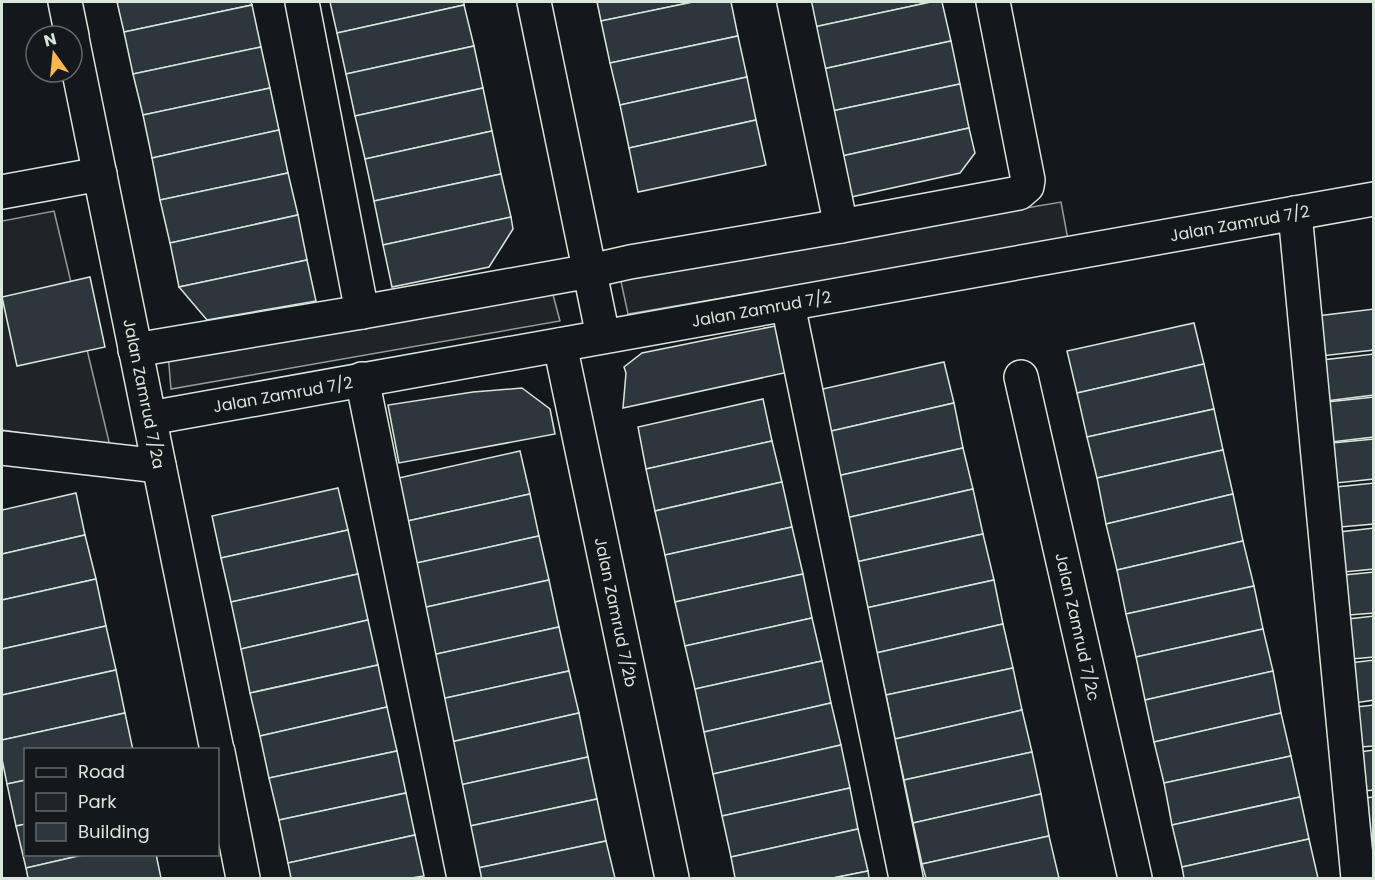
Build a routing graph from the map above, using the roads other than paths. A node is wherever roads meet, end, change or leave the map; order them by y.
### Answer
1 (65, 2) edge
2 (302, 2) edge
3 (534, 2) edge
4 (794, 2) edge
5 (993, 2) edge
6 (69, 24) edge
7 (82, 84) edge
8 (100, 174) junction
9 (2, 192) edge
10 (1374, 200) edge
11 (1295, 213) junction
12 (842, 226) junction
13 (590, 271) junction
14 (788, 305) junction
15 (362, 312) junction
16 (603, 336) junction
17 (560, 345) junction
18 (135, 350) junction
19 (1021, 377) dead end
20 (362, 380) junction
21 (150, 418) junction
22 (2, 448) edge
23 (159, 466) junction
24 (216, 748) edge
25 (219, 761) edge
26 (243, 879) edge
27 (464, 879) edge
28 (672, 879) edge
29 (906, 879) edge
30 (1135, 879) edge
31 (1358, 879) edge

1 - 6 street, Jalan Zamrud 7/2a
2 - 15 street
3 - 13 street
4 - 12 street
5 - 12 street
7 - 8 street, Jalan Zamrud 7/2a
8 - 9 street
8 - 18 street, Jalan Zamrud 7/2a
10 - 11 street, Jalan Zamrud 7/2
11 - 14 street, Jalan Zamrud 7/2
11 - 31 street
12 - 13 street
13 - 15 street
13 - 16 street
14 - 16 street, Jalan Zamrud 7/2
14 - 29 street
15 - 18 street
16 - 17 street, Jalan Zamrud 7/2
17 - 20 street, Jalan Zamrud 7/2
17 - 28 street, Jalan Zamrud 7/2b
18 - 21 street, Jalan Zamrud 7/2a
19 - 30 street, Jalan Zamrud 7/2c
20 - 21 street, Jalan Zamrud 7/2
20 - 27 street
21 - 23 street, Jalan Zamrud 7/2a
22 - 23 street
23 - 24 street, Jalan Zamrud 7/2a
25 - 26 street, Jalan Zamrud 7/2a

